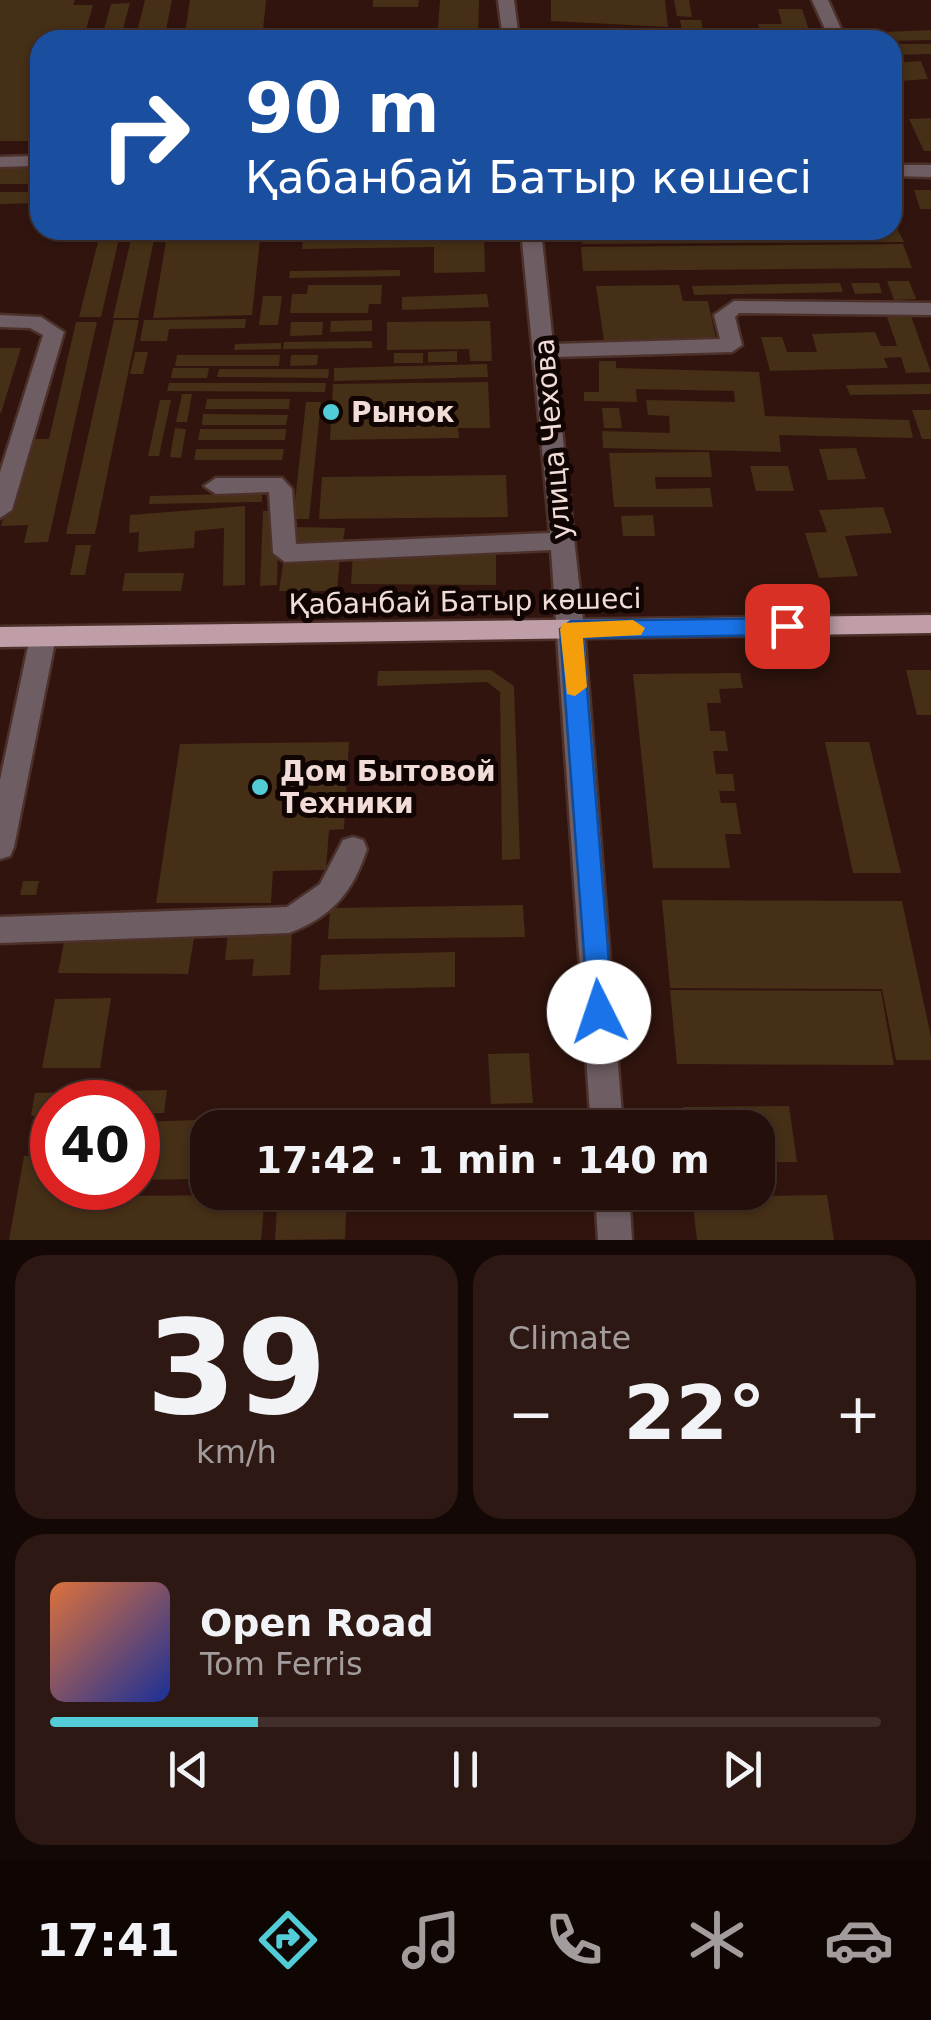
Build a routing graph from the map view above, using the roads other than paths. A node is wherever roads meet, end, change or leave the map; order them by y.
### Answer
1 (506, 0) edge
2 (820, 0) edge
3 (509, 30) edge
4 (834, 30) edge
5 (30, 161) edge
6 (0, 162) edge
7 (902, 169) edge
8 (931, 171) edge
9 (533, 240) edge
10 (931, 309) edge
11 (0, 322) edge
12 (544, 351) junction
13 (216, 486) dead end
14 (0, 510) edge
15 (562, 541) junction
16 (931, 624) edge
17 (571, 629) junction
18 (43, 637) junction
19 (0, 638) edge
20 (0, 846) edge
21 (352, 849) dead end
22 (0, 930) edge
23 (606, 1110) edge
24 (613, 1210) edge
25 (615, 1240) edge

1 - 3 street
2 - 4 street
5 - 6 street
7 - 8 street
9 - 12 street, улица Чехова
10 - 12 street
11 - 14 street
12 - 15 street, улица Чехова
13 - 15 street
15 - 17 street, улица Чехова
16 - 17 main road, Қабанбай Батыр көшесі
17 - 18 main road, Қабанбай Батыр көшесі
17 - 23 street, улица Чехова
18 - 19 main road, Қабанбай Батыр көшесі
18 - 20 street
21 - 22 street
24 - 25 street

